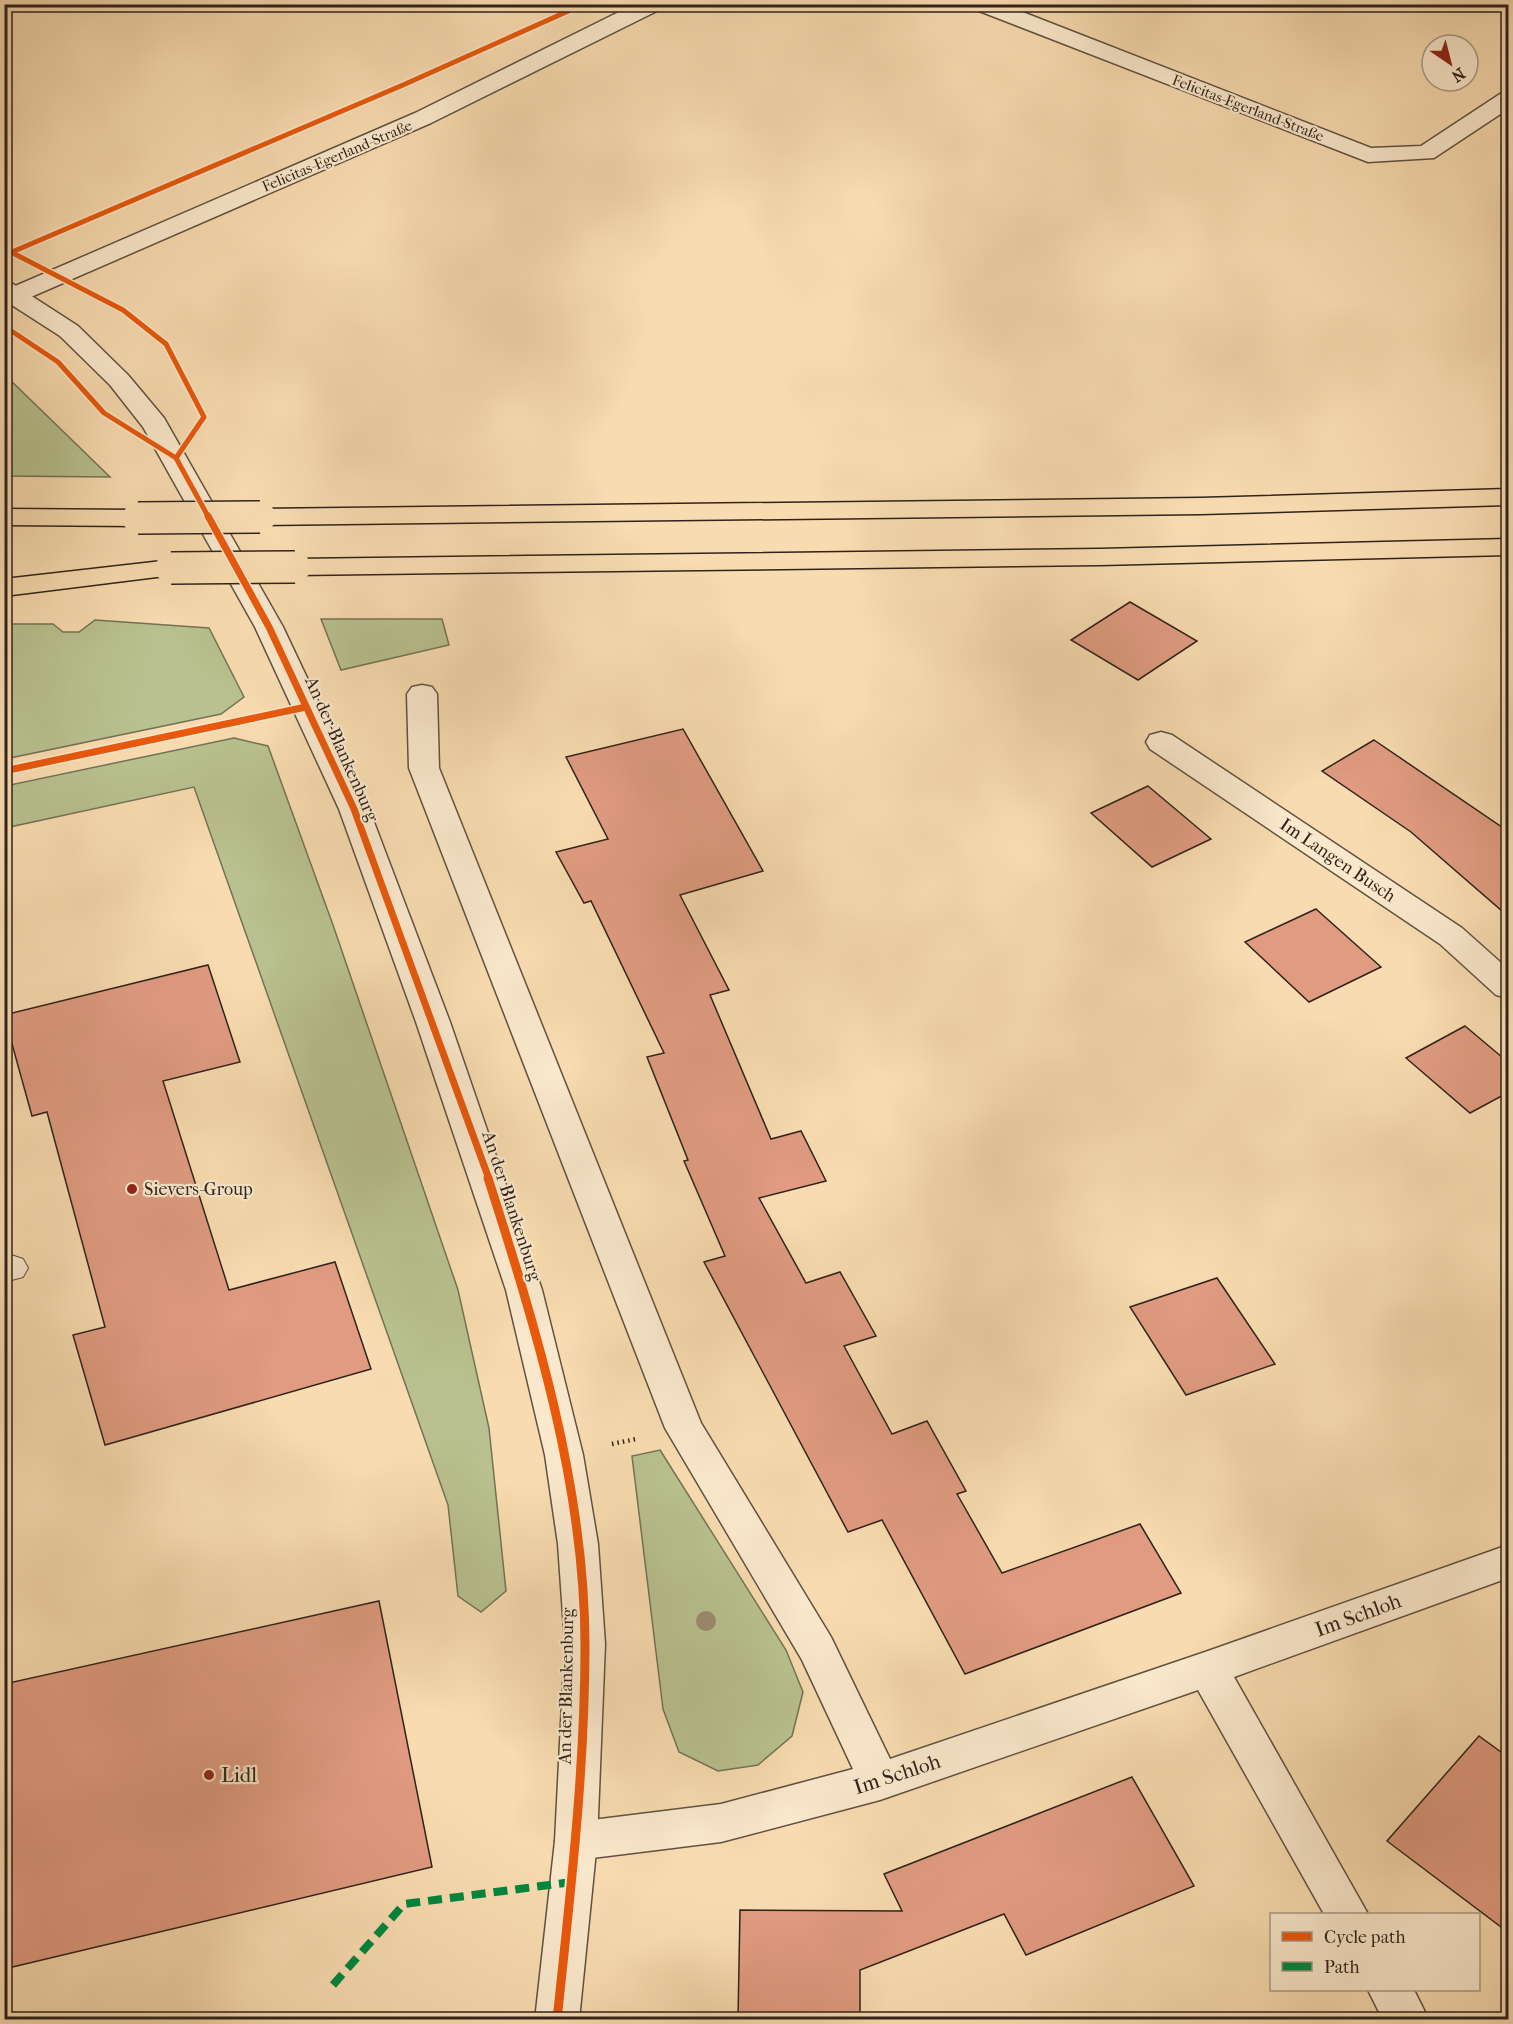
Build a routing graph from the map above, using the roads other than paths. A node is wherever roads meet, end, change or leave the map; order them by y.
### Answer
1 (653, 4) edge
2 (982, 4) edge
3 (1509, 99) edge
4 (10, 292) edge
5 (1509, 497) edge
6 (4, 517) edge
7 (1509, 548) edge
8 (4, 566) edge
9 (171, 568) junction
10 (4, 588) edge
11 (422, 694) dead end
12 (1161, 742) dead end
13 (1509, 987) edge
14 (1509, 1561) edge
15 (1208, 1669) junction
16 (880, 1781) junction
17 (576, 1841) junction
18 (1346, 1913) edge
19 (1391, 1991) edge
20 (557, 2019) edge
21 (1407, 2019) edge

1 - 4 street, Felicitas-Egerland-Straße
2 - 3 street, Felicitas-Egerland-Straße
4 - 17 street, An der Blankenburg
5 - 6 highway, bridge
7 - 9 highway, bridge
8 - 9 highway
9 - 10 highway
11 - 16 street
12 - 13 street, Im Langen Busch
14 - 15 street, Im Schloh
15 - 16 street, Im Schloh
15 - 18 street
16 - 17 street, Im Schloh
17 - 20 street, An der Blankenburg
19 - 21 street

